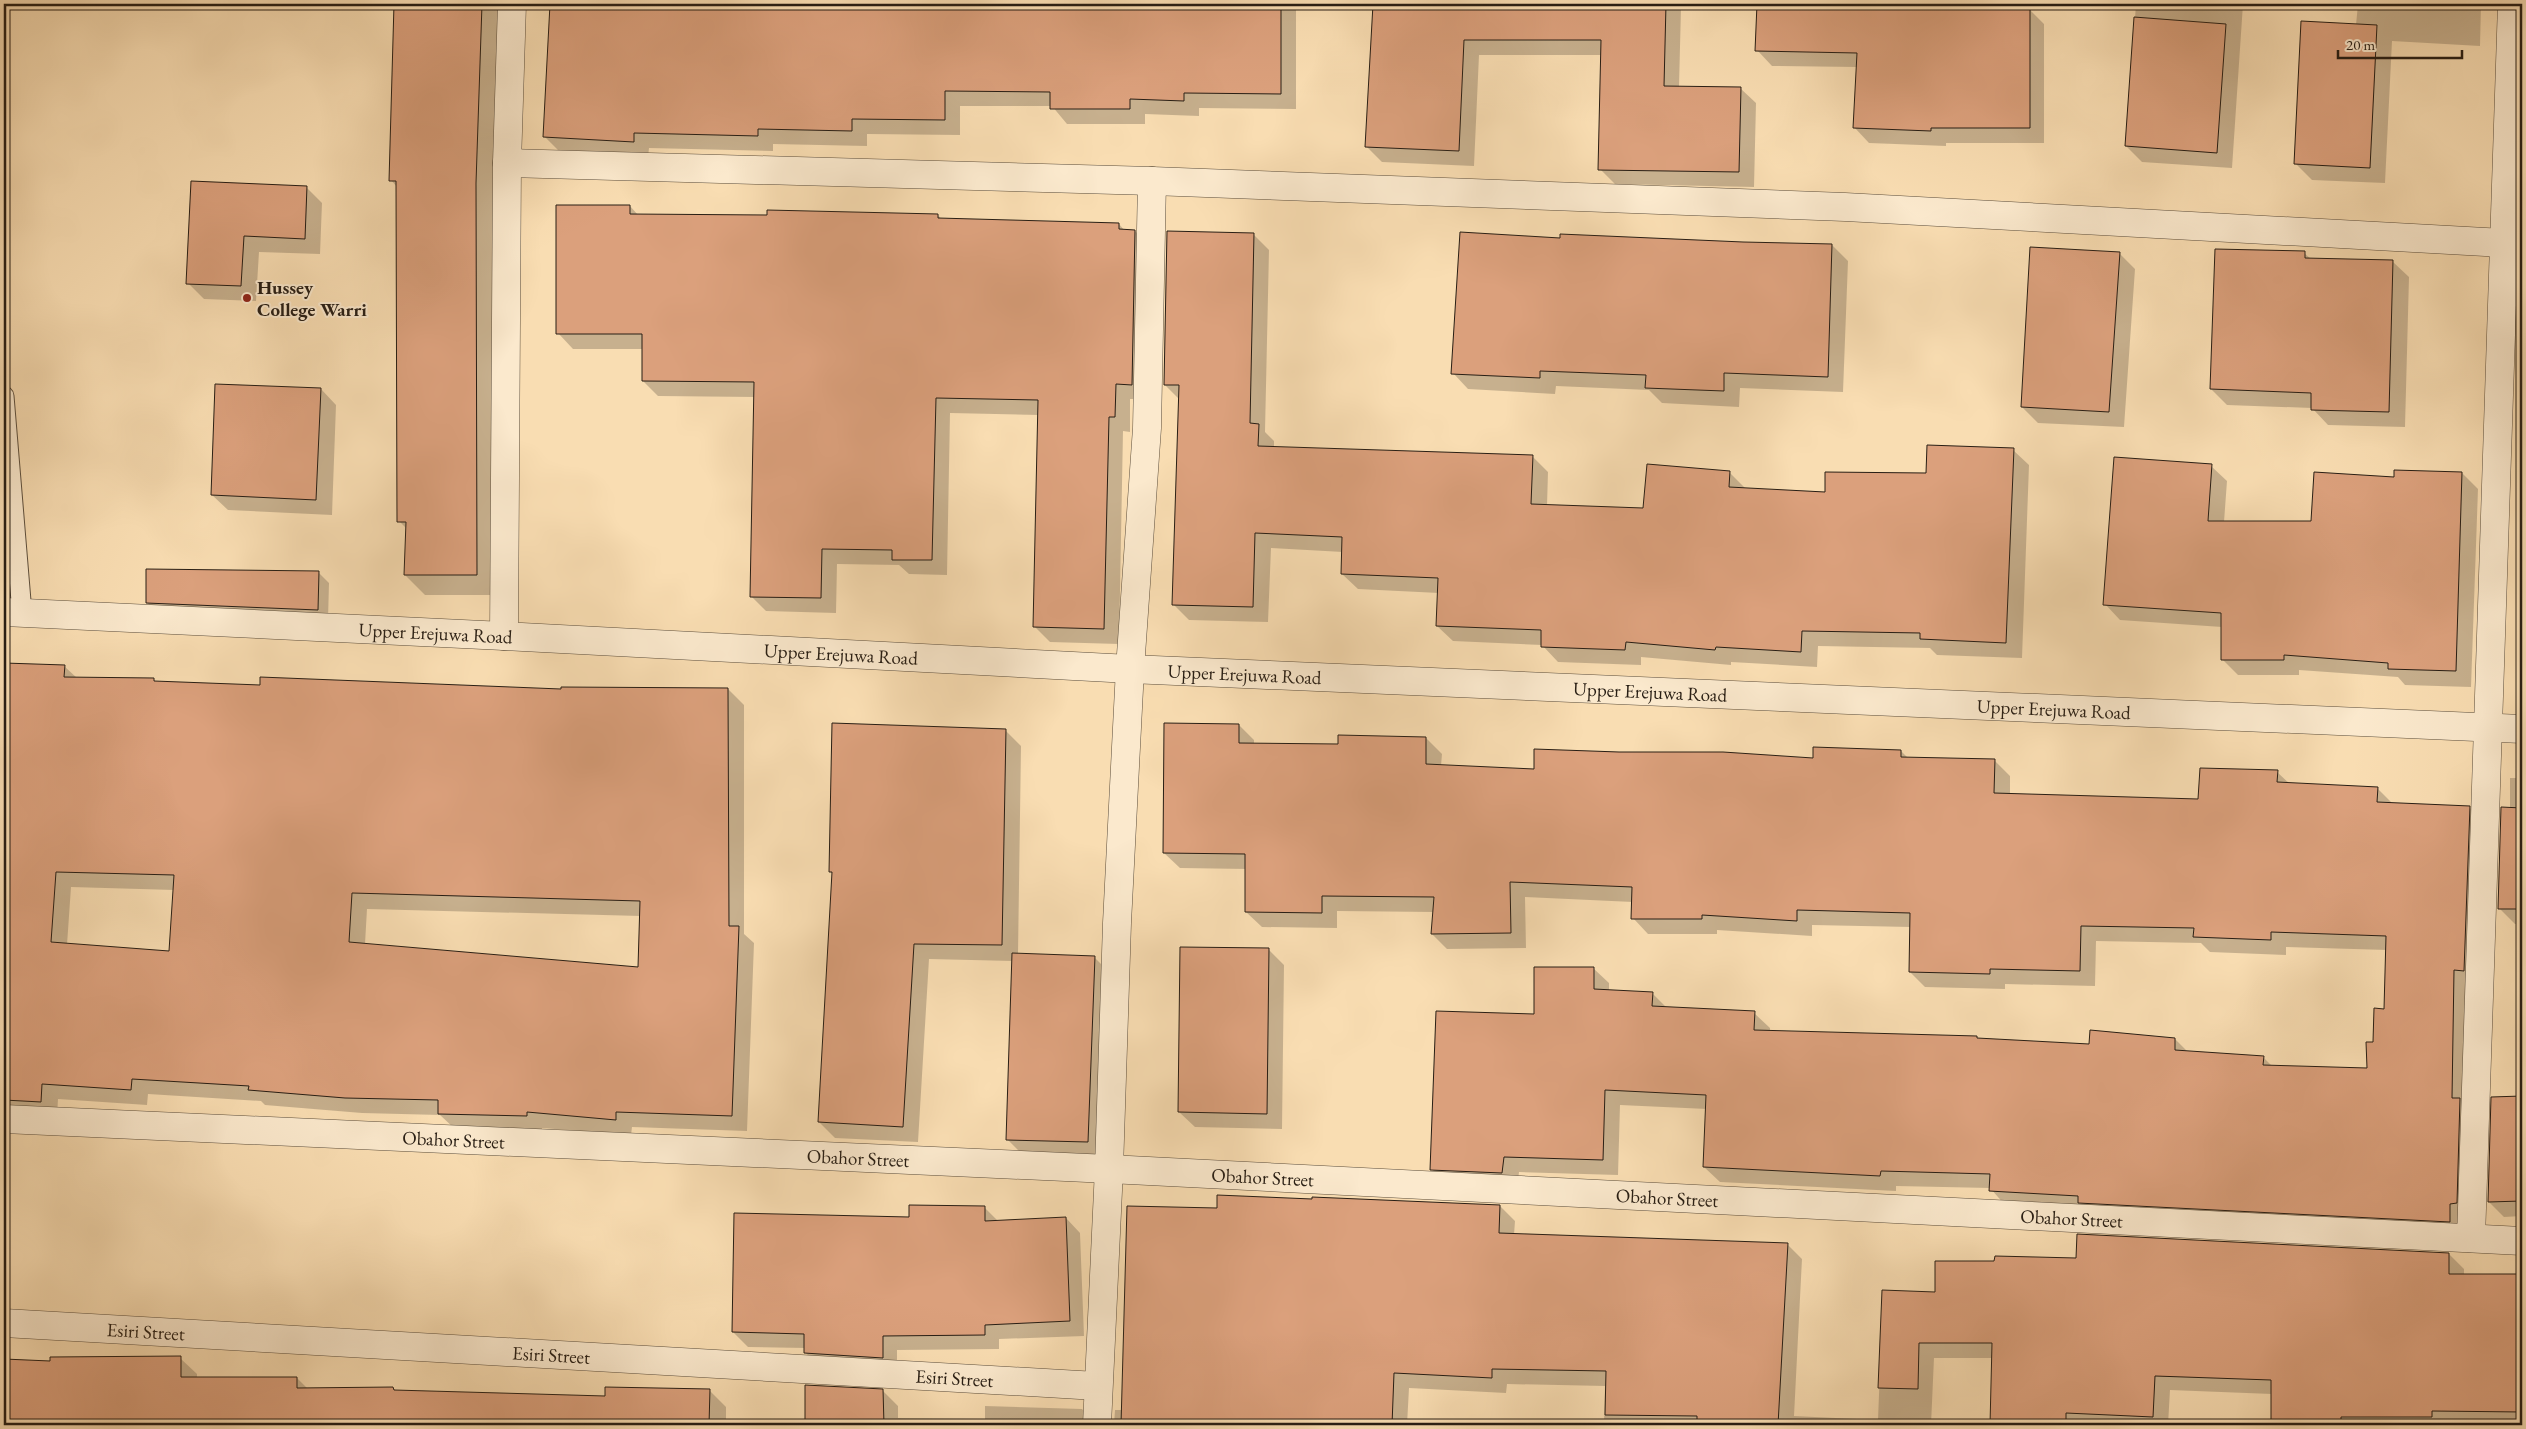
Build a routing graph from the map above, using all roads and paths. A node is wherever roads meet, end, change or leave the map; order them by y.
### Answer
1 (512, 4) edge
2 (2512, 4) edge
3 (507, 163) junction
4 (1152, 181) junction
5 (2513, 244) edge
6 (4, 396) edge
7 (13, 613) edge
8 (504, 636) junction
9 (1130, 669) junction
10 (2488, 727) junction
11 (2522, 729) edge
12 (4, 1119) edge
13 (1110, 1169) junction
14 (2470, 1238) junction
15 (2522, 1241) edge
16 (4, 1323) edge
17 (1097, 1386) junction
18 (1097, 1425) edge

1 - 3 street
2 - 5 street
3 - 4 street
3 - 8 street
4 - 5 street
4 - 9 street
5 - 10 street
6 - 7 lane
7 - 8 street, Upper Erejuwa Road
8 - 9 street, Upper Erejuwa Road
9 - 10 street, Upper Erejuwa Road
9 - 13 street
10 - 11 street, Upper Erejuwa Road
10 - 14 street
12 - 13 street, Obahor Street
13 - 14 street, Obahor Street
13 - 17 street
14 - 15 street, Obahor Street
16 - 17 street, Esiri Street
17 - 18 street

